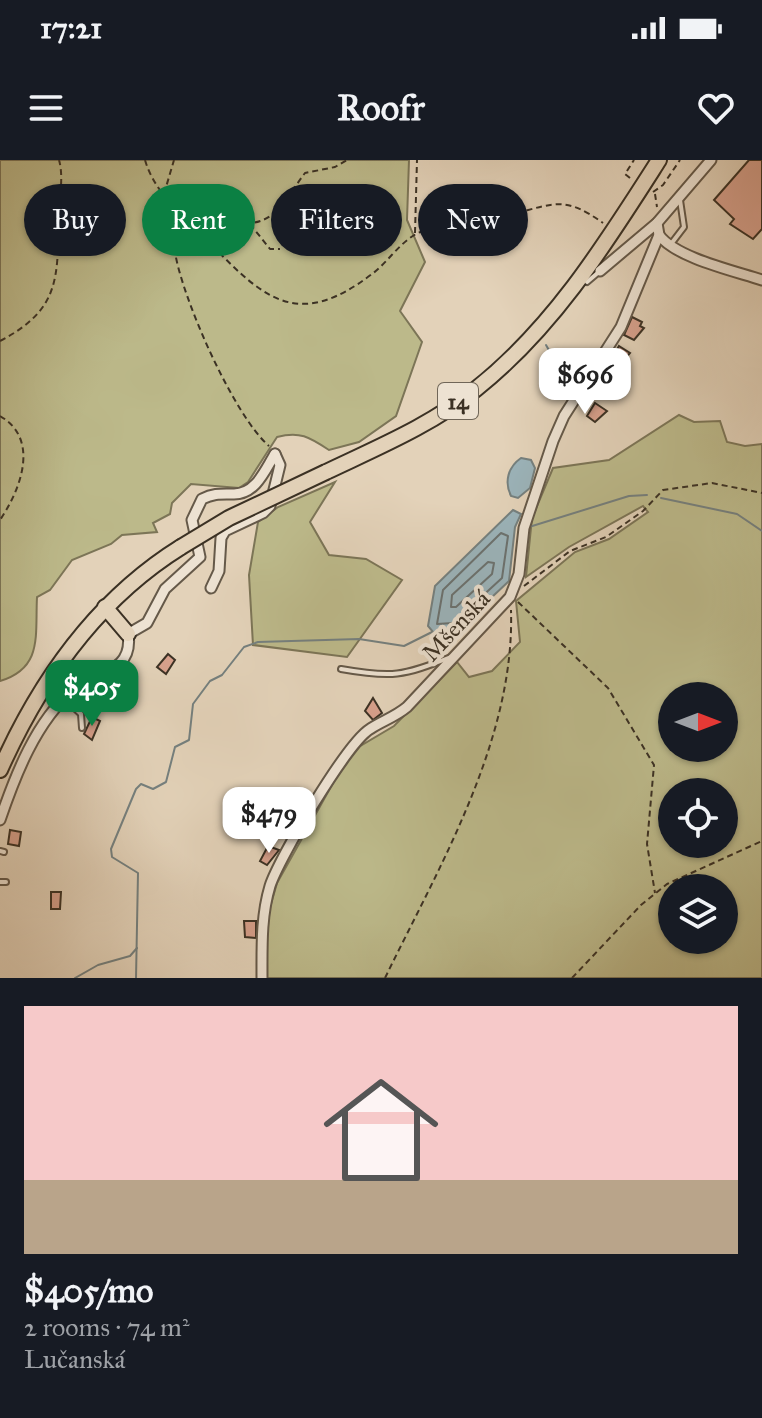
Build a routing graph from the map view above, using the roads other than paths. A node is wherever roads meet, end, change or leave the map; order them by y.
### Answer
1 (659, 160) edge
2 (711, 160) edge
3 (680, 196) junction
4 (657, 223) junction
5 (659, 235) junction
6 (671, 244) junction
7 (600, 271) joint
8 (762, 280) edge
9 (587, 282) dead end
10 (211, 588) dead end
11 (105, 607) junction
12 (128, 634) junction
13 (459, 654) junction
14 (341, 669) dead end
15 (64, 699) junction
16 (82, 728) dead end
17 (0, 770) edge
18 (0, 820) edge
19 (262, 978) edge

1 - 11 main road, 14, bridge
2 - 3 street
3 - 4 street
3 - 6 lane
4 - 5 street
4 - 7 street
5 - 6 street
5 - 13 street, Mšenská
6 - 8 street
7 - 9 lane
10 - 12 street
11 - 12 main road
11 - 17 main road, 14
12 - 15 street
13 - 14 lane
13 - 19 street, Mšenská
15 - 16 lane
15 - 18 street

